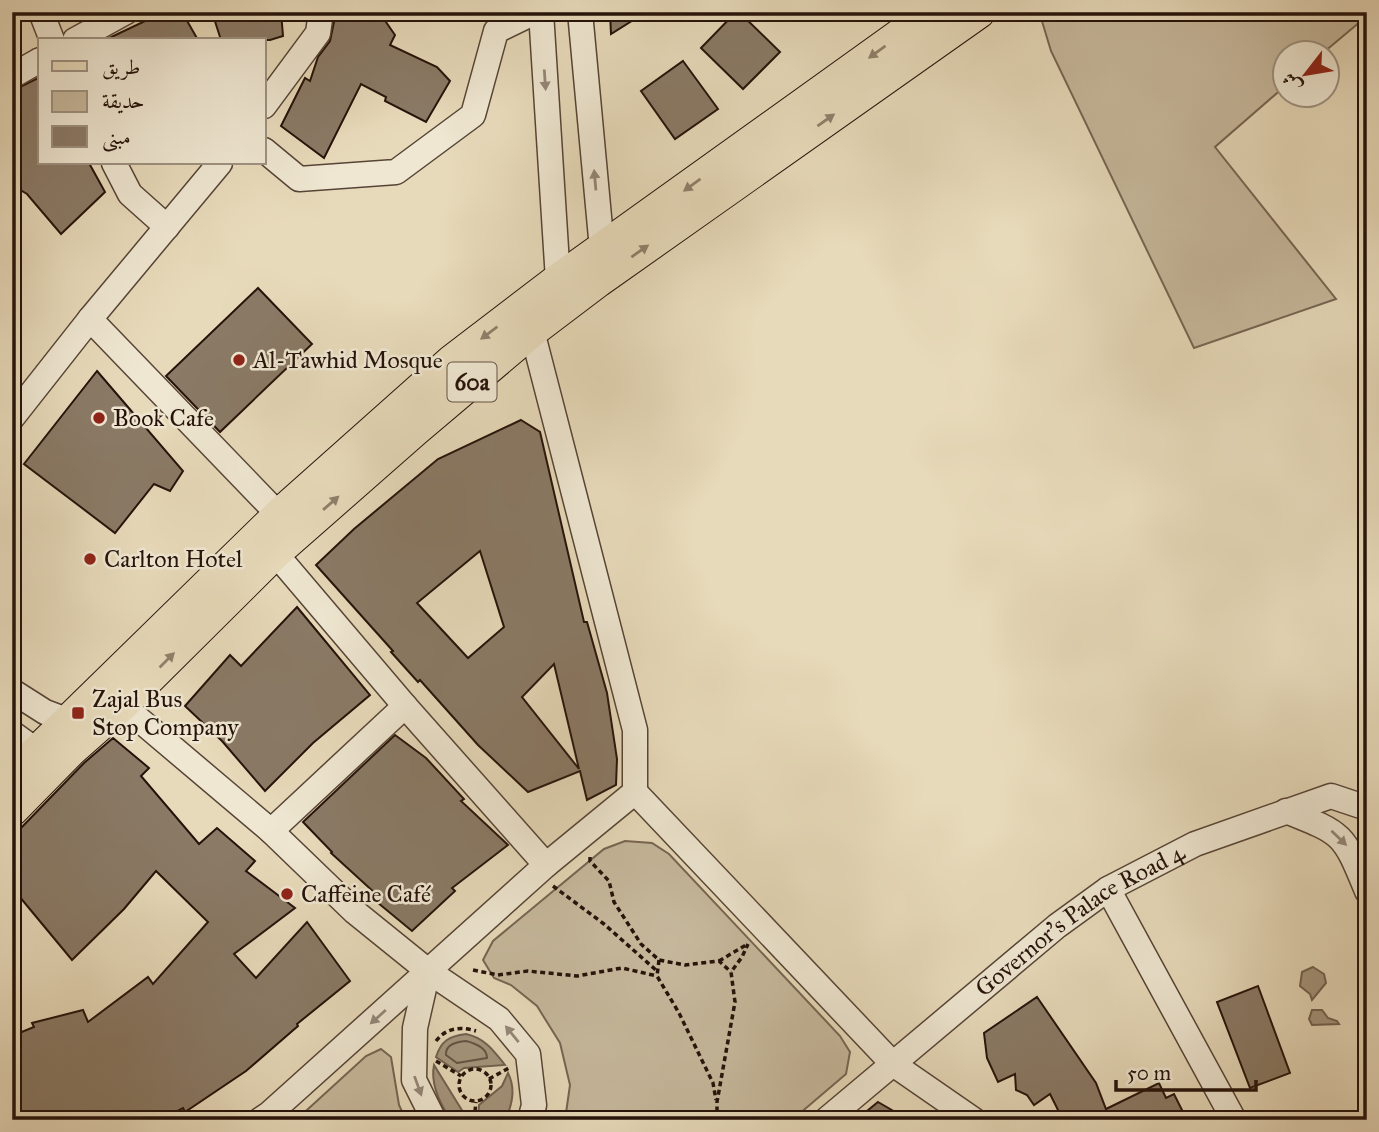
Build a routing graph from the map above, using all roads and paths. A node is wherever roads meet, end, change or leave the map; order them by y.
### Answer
1 (41, 12) edge
2 (126, 12) edge
3 (321, 12) edge
4 (536, 12) edge
5 (541, 12) edge
6 (580, 12) edge
7 (932, 12) edge
8 (979, 12) edge
9 (51, 38) edge
10 (79, 38) edge
11 (38, 61) edge
12 (12, 76) edge
13 (266, 103) edge
14 (266, 152) edge
15 (115, 164) edge
16 (219, 164) edge
17 (167, 227) junction
18 (607, 260) junction
19 (564, 291) junction
20 (90, 319) junction
21 (528, 320) junction
22 (12, 418) edge
23 (279, 515) junction
24 (275, 553) junction
25 (12, 691) edge
26 (122, 705) junction
27 (405, 706) junction
28 (70, 735) junction
29 (24, 742) edge
30 (12, 776) edge
31 (635, 792) junction
32 (1367, 808) edge
33 (12, 810) edge
34 (1286, 811) junction
35 (271, 831) junction
36 (589, 855) dead end
37 (549, 875) junction
38 (1108, 889) junction
39 (1367, 891) edge
40 (659, 960) junction
41 (719, 961) junction
42 (473, 970) dead end
43 (428, 971) junction
44 (657, 971) junction
45 (731, 972) junction
46 (657, 976) junction
47 (484, 1034) dead end
48 (434, 1044) dead end
49 (429, 1056) dead end
50 (508, 1061) dead end
51 (893, 1063) junction
52 (512, 1067) junction
53 (515, 1075) dead end
54 (461, 1076) junction
55 (489, 1079) junction
56 (476, 1102) junction
57 (717, 1102) junction
58 (260, 1120) edge
59 (434, 1120) edge
60 (474, 1120) edge
61 (530, 1120) edge
62 (717, 1120) edge
63 (826, 1120) edge
64 (974, 1120) edge
65 (1234, 1120) edge

1 - 9 street
2 - 10 street
3 - 13 street
4 - 14 street
5 -> 19 street
18 -> 6 street
7 -> 18 main road, 60a
18 -> 8 main road, 60a
11 - 12 street
15 - 17 street
16 - 17 street
17 - 20 street
18 - 19 main road, 60a
19 - 21 main road, 60a
20 - 22 street
20 - 23 street
21 -> 23 main road, 60a
24 -> 21 main road, 60a
21 - 31 street
23 - 28 main road, 60a
26 -> 24 main road, 60a
24 - 27 street
25 - 28 street
26 - 28 main road, 60a
26 - 35 street
27 - 35 street
27 - 37 street
28 - 29 main road, 60a
28 - 33 main road, 60a
29 - 30 main road, 60a
31 - 37 street
31 - 51 street
32 - 34 street, Governor's Palace Road 4
34 - 38 street, Governor's Palace Road 4
34 -> 39 street
35 - 43 street
36 - 40 path
37 - 43 street
37 - 44 path
38 - 51 street, Governor's Palace Road 4
38 - 65 street
40 - 41 path
40 - 44 path
41 - 45 path
41 - 45 path
42 - 46 path
43 -> 58 street
43 -> 59 street
61 -> 43 street
44 - 46 path
45 - 57 path
46 - 57 path
47 - 48 path
49 - 54 path
50 - 52 path
51 - 63 street, Governor's Palace Road 4
51 - 64 street
52 - 53 path
52 - 55 path
54 - 55 path
54 - 56 path
55 - 56 path
56 - 60 path
57 - 62 path

